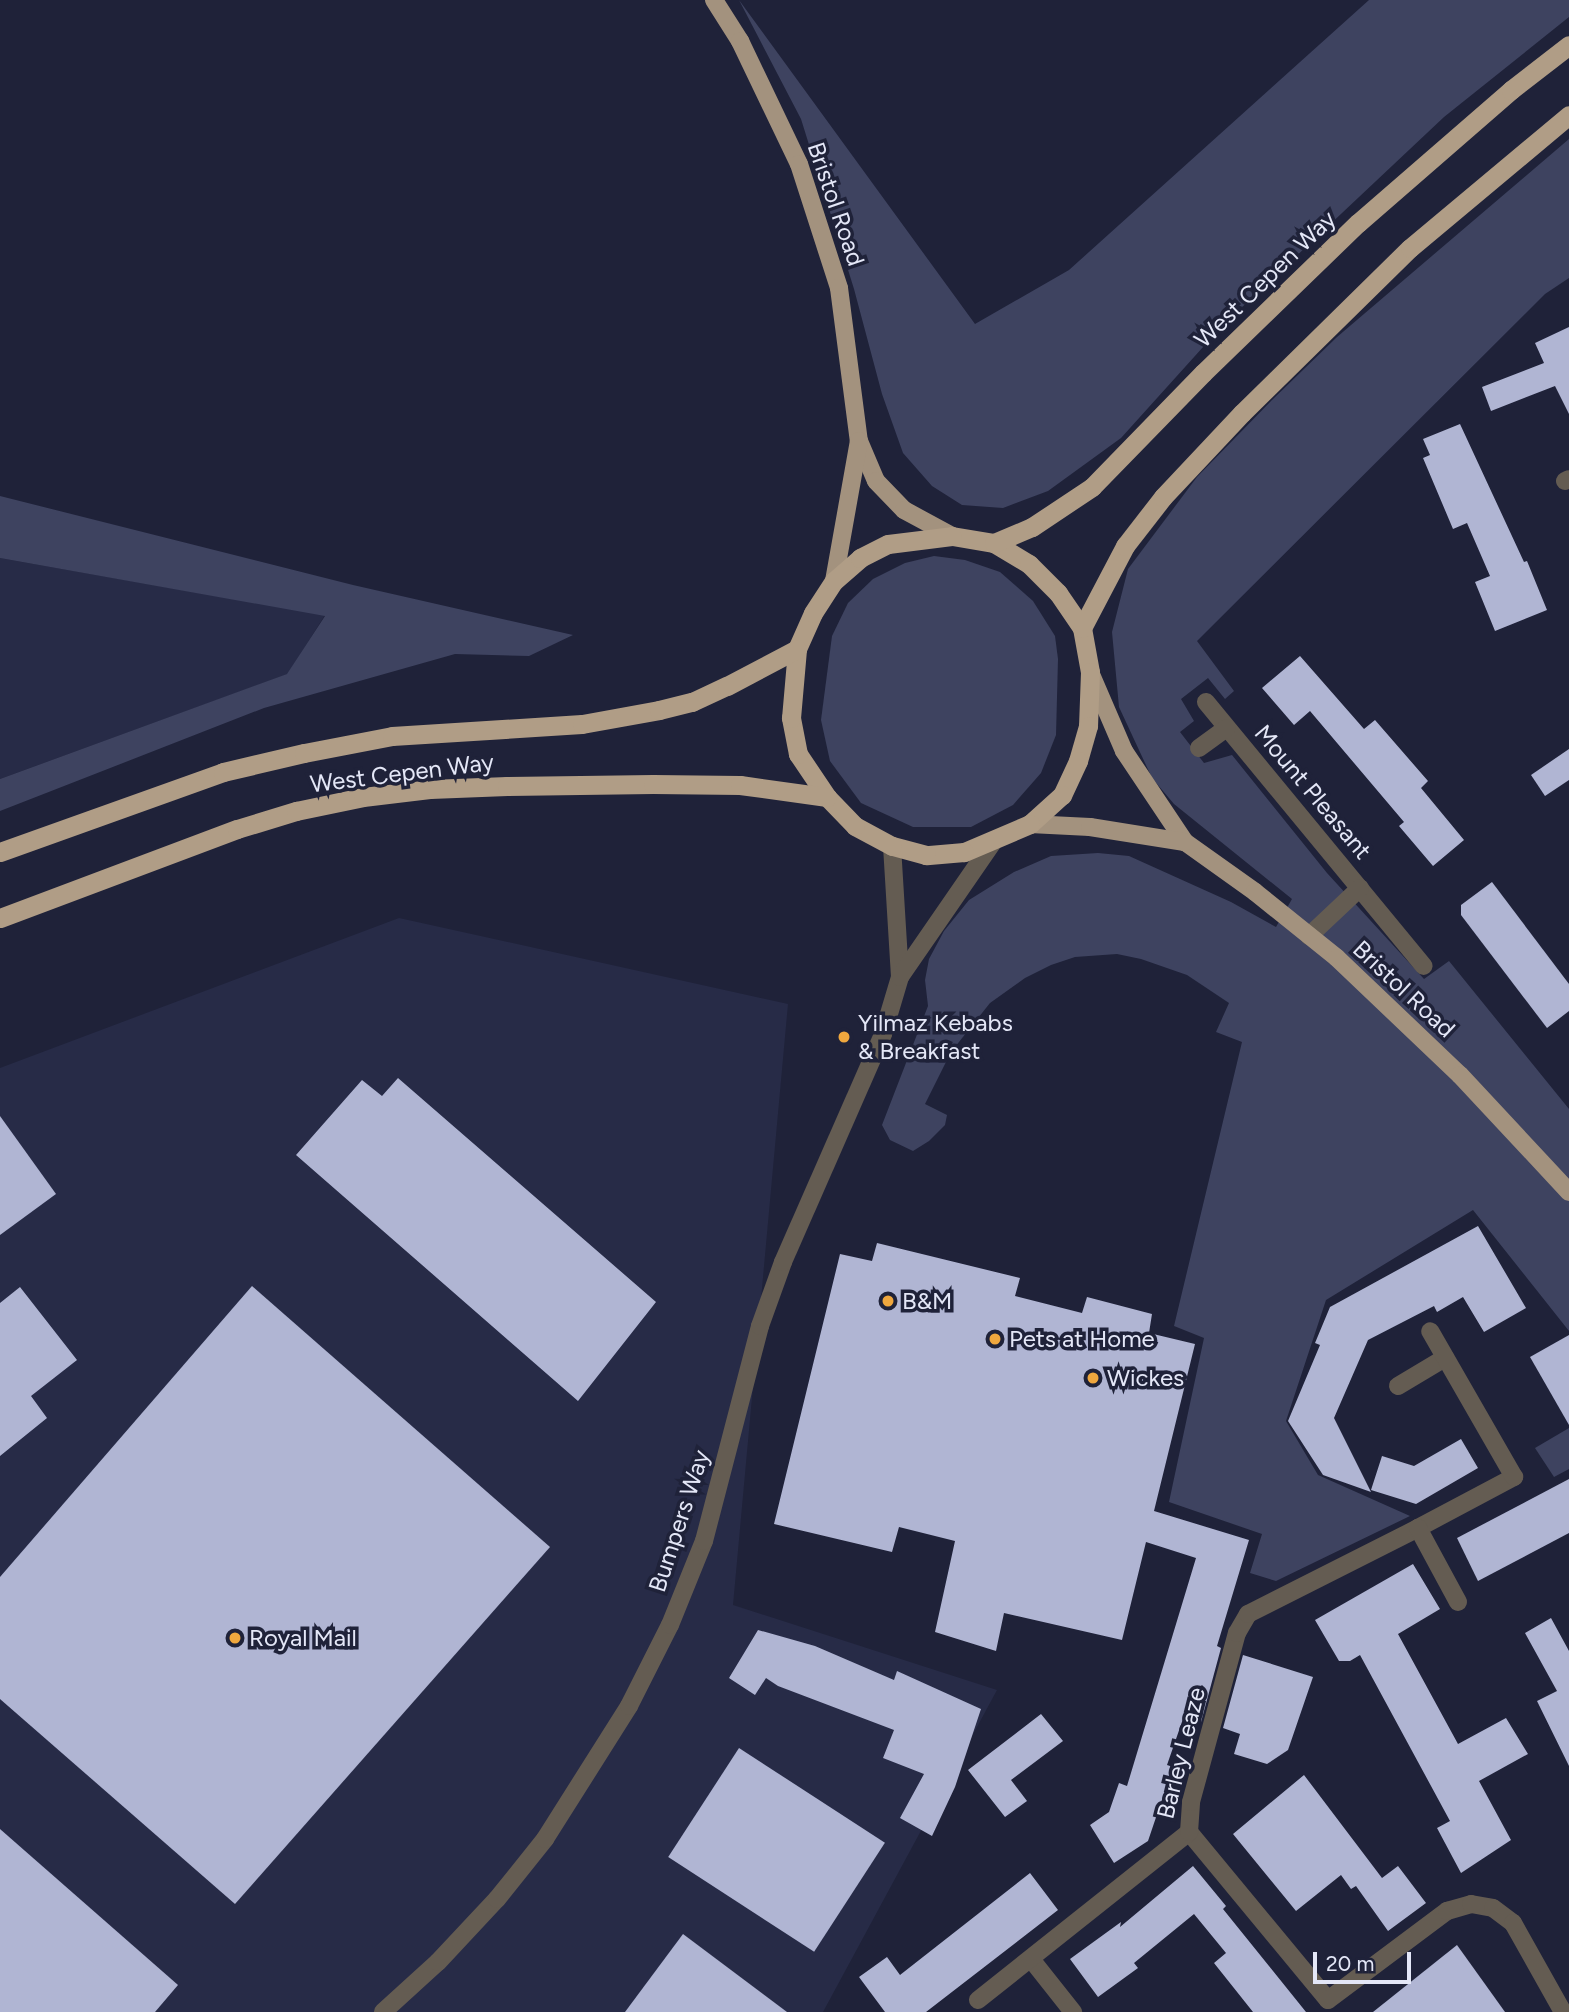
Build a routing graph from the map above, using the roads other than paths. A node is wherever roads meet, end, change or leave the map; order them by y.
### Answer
1 (714, 0) edge
2 (1569, 45) edge
3 (1569, 114) edge
4 (859, 441) junction
5 (952, 536) junction
6 (994, 543) junction
7 (834, 581) junction
8 (1082, 628) junction
9 (797, 649) junction
10 (1090, 672) junction
11 (1206, 702) dead end
12 (1227, 728) junction
13 (1199, 748) dead end
14 (827, 797) junction
15 (1030, 824) junction
16 (992, 842) junction
17 (1185, 842) junction
18 (892, 846) junction
19 (0, 852) edge
20 (1360, 888) junction
21 (0, 918) edge
22 (1309, 936) junction
23 (1424, 966) dead end
24 (900, 977) junction
25 (1569, 1192) edge
26 (1430, 1331) dead end
27 (1445, 1358) junction
28 (1398, 1386) dead end
29 (1418, 1528) junction
30 (1458, 1602) dead end
31 (1189, 1832) junction
32 (1031, 1959) junction
33 (978, 2000) dead end
34 (383, 2012) edge
35 (1073, 2012) edge
36 (1563, 2012) edge

1 - 4 main road, Bristol Road
2 - 6 highway, West Cepen Way
3 - 8 highway
4 - 5 main road, Bristol Road
4 - 7 main road, Bristol Road
5 - 6 highway
5 - 7 highway
6 - 8 highway
7 - 9 highway
8 - 10 highway
9 - 14 highway
9 - 19 highway, West Cepen Way
10 - 15 highway
10 - 17 main road, Bristol Road
11 - 12 street, Mount Pleasant
12 - 13 street, Mount Pleasant
12 - 20 street, Mount Pleasant
14 - 18 highway
14 - 21 highway, West Cepen Way
15 - 16 highway
15 - 17 main road, Bristol Road
16 - 18 highway
16 - 24 street, Bumpers Way
17 - 22 main road, Bristol Road
18 - 24 street, Bumpers Way
20 - 22 street, Mount Pleasant
20 - 23 street, Mount Pleasant
22 - 25 main road, Bristol Road
24 - 34 street, Bumpers Way
26 - 27 street, Barley Leaze
27 - 28 street
27 - 29 street, Barley Leaze
29 - 30 street
29 - 31 street, Barley Leaze
31 - 32 street, Barley Leaze
31 - 36 street
32 - 33 street, Barley Leaze
32 - 35 street

